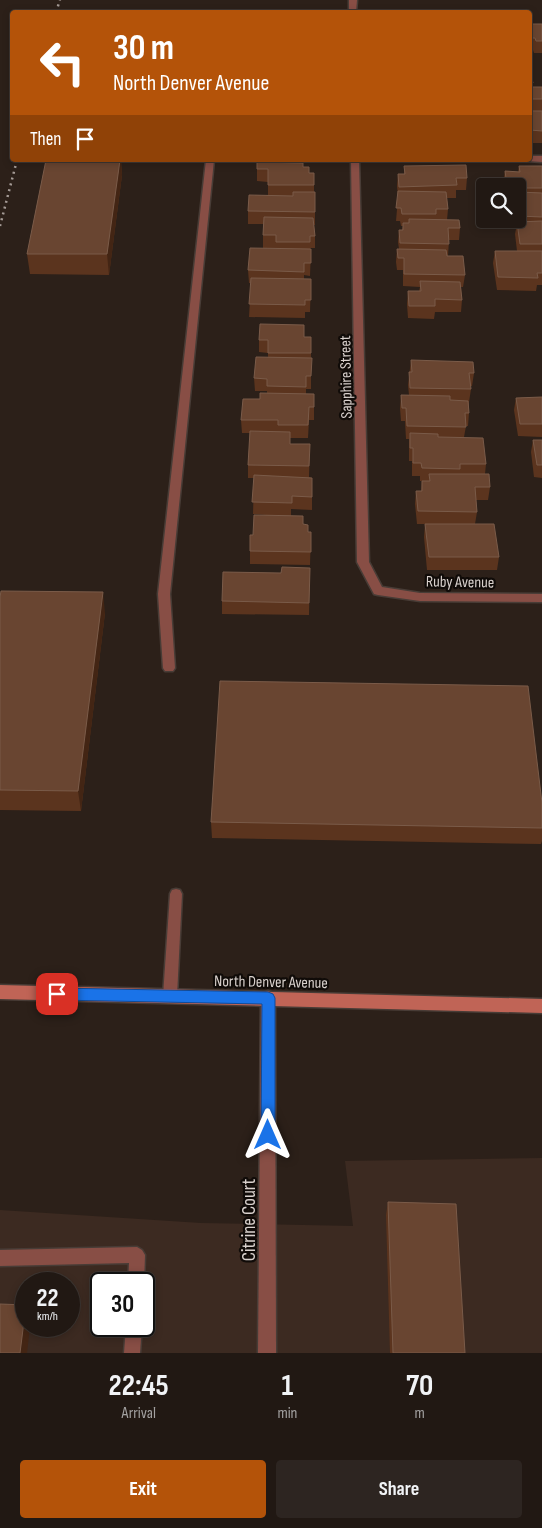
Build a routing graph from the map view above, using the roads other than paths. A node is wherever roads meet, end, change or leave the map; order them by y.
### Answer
1 (210, 162) edge
2 (355, 162) edge
3 (378, 591) joint
4 (542, 598) edge
5 (169, 668) dead end
6 (176, 894) dead end
7 (0, 992) edge
8 (170, 996) junction
9 (268, 998) junction
10 (542, 1006) edge
11 (0, 1258) edge
12 (136, 1272) edge
13 (133, 1337) edge
14 (132, 1353) edge
15 (267, 1353) edge

1 - 5 street
2 - 3 street, Sapphire Street
3 - 4 street, Ruby Avenue
6 - 8 lane
7 - 8 main road, North Denver Avenue
8 - 9 main road, North Denver Avenue
9 - 10 main road, North Denver Avenue
9 - 15 street, Citrine Court
11 - 12 lane
13 - 14 lane

